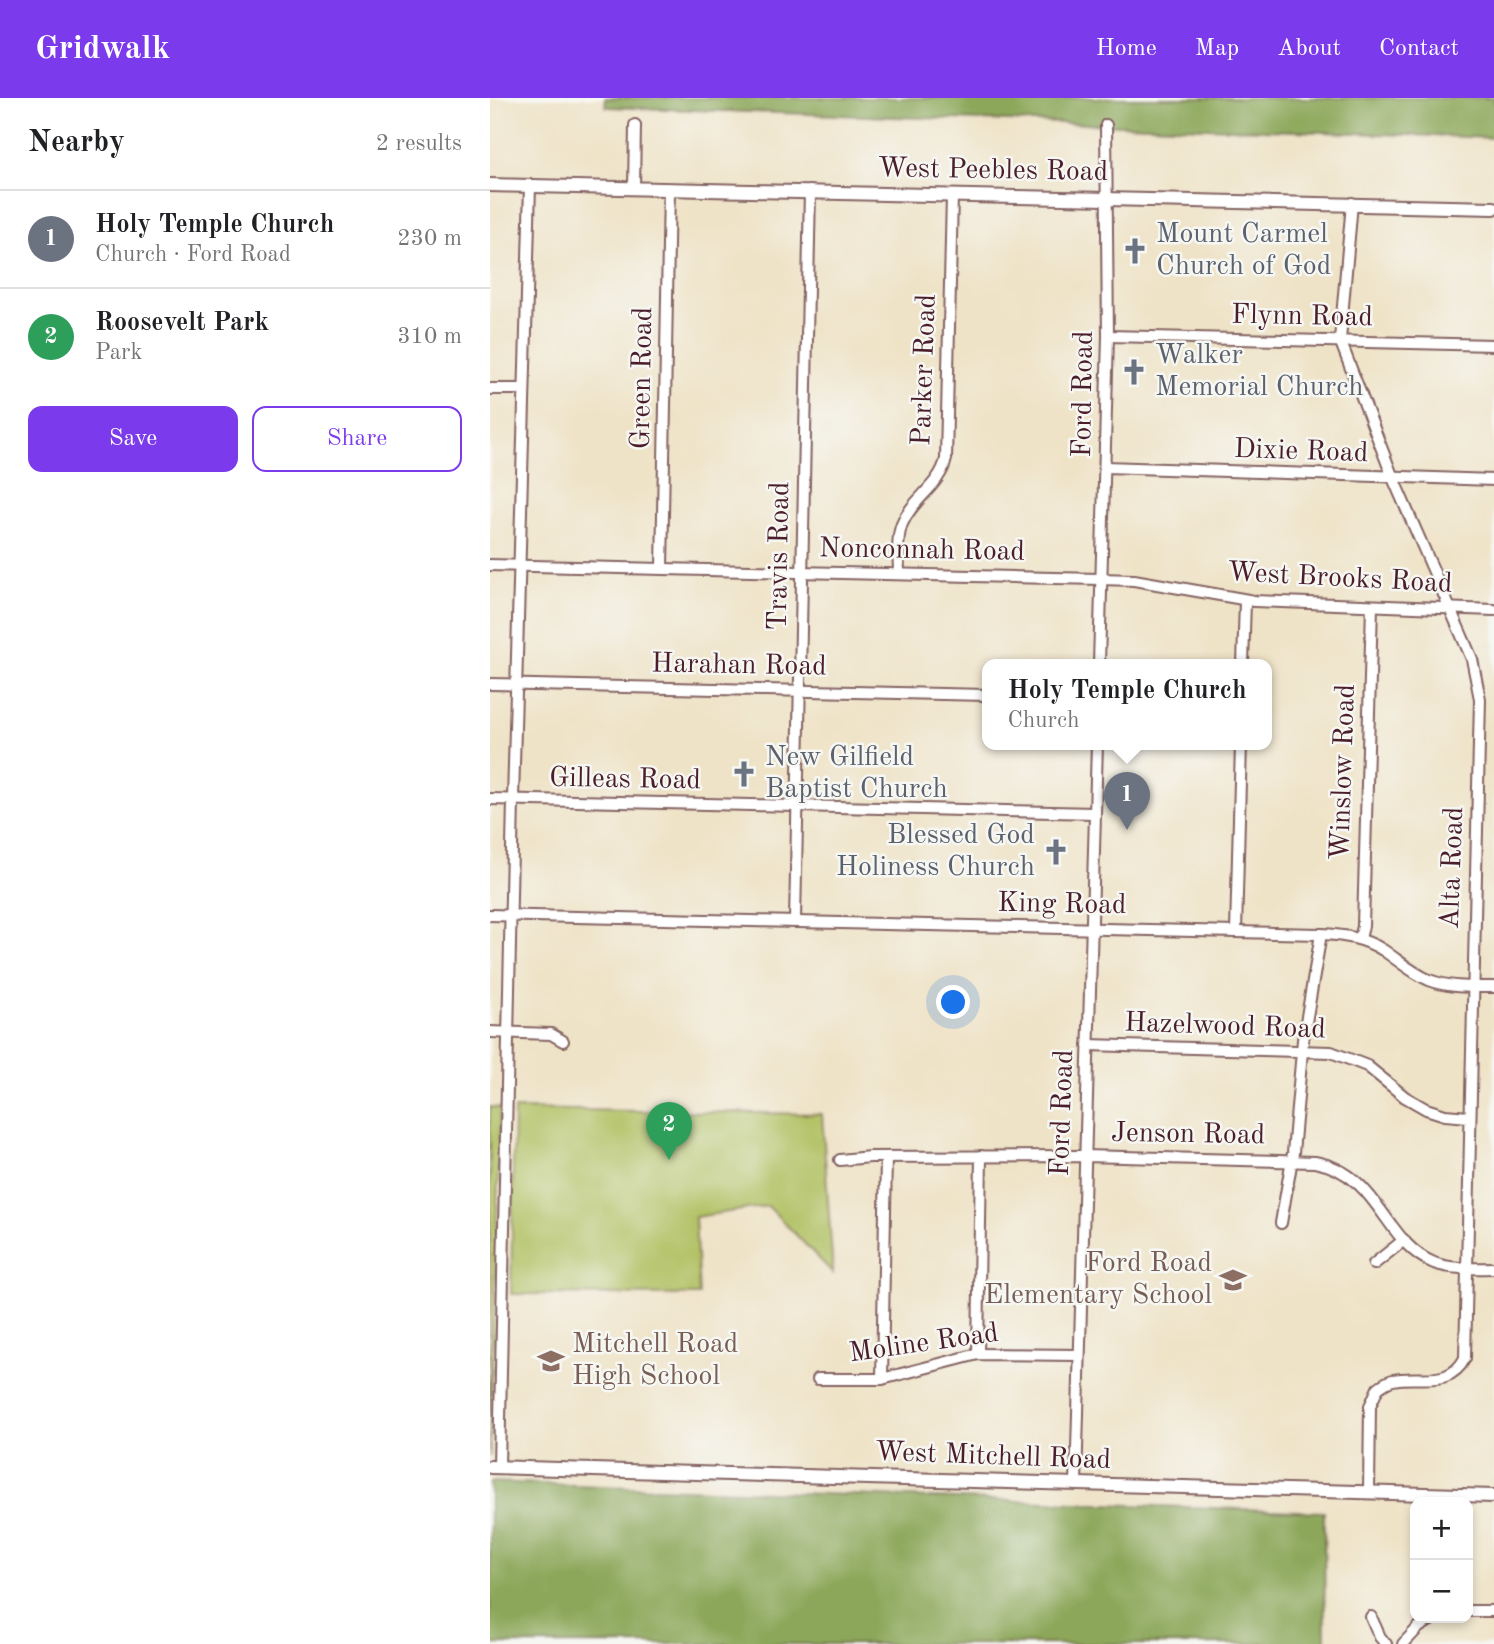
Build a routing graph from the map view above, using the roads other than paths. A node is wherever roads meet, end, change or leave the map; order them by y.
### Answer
1 (635, 125) dead end
2 (1106, 125) dead end
3 (490, 185) edge
4 (530, 186) junction
5 (634, 188) junction
6 (668, 190) junction
7 (810, 191) junction
8 (952, 195) junction
9 (1106, 198) junction
10 (1352, 204) junction
11 (1494, 208) edge
12 (1108, 335) junction
13 (1340, 341) junction
14 (1494, 345) edge
15 (490, 389) edge
16 (524, 389) junction
17 (1105, 467) junction
18 (1393, 478) junction
19 (1494, 480) edge
20 (490, 565) edge
21 (519, 566) junction
22 (662, 568) junction
23 (803, 571) junction
24 (899, 574) junction
25 (1100, 579) junction
26 (1245, 601) junction
27 (1372, 606) junction
28 (1452, 608) junction
29 (1494, 610) edge
30 (1098, 659) edge
31 (1243, 659) edge
32 (490, 684) edge
33 (516, 684) junction
34 (800, 690) junction
35 (982, 695) edge
36 (1097, 750) edge
37 (1241, 750) edge
38 (490, 799) edge
39 (513, 800) junction
40 (798, 807) junction
41 (1095, 813) junction
42 (490, 915) edge
43 (511, 916) junction
44 (795, 921) junction
45 (1091, 929) junction
46 (1237, 932) junction
47 (1321, 934) junction
48 (1360, 939) junction
49 (1473, 987) junction
50 (1494, 988) edge
51 (490, 1032) edge
52 (509, 1032) junction
53 (563, 1041) dead end
54 (1088, 1045) junction
55 (1301, 1050) junction
56 (1469, 1117) junction
57 (981, 1156) junction
58 (1084, 1156) junction
59 (886, 1157) junction
60 (840, 1160) dead end
61 (1292, 1161) junction
62 (1281, 1223) dead end
63 (1404, 1240) junction
64 (1374, 1264) dead end
65 (1466, 1268) junction
66 (1494, 1268) edge
67 (978, 1354) junction
68 (1079, 1356) junction
69 (818, 1379) dead end
70 (882, 1379) junction
71 (494, 1467) edge
72 (1076, 1484) junction
73 (1369, 1491) junction
74 (1494, 1496) edge
75 (1473, 1611) edge
76 (1494, 1611) edge
77 (1371, 1617) dead end
78 (1426, 1623) edge
79 (1386, 1644) edge
80 (1403, 1644) edge

1 - 5 street
2 - 9 street, Ford Road
3 - 4 main road, West Peebles Road
4 - 5 main road, West Peebles Road
4 - 16 street
5 - 6 main road, West Peebles Road
6 - 7 main road, West Peebles Road
6 - 22 street, Green Road
7 - 8 main road, West Peebles Road
7 - 23 street, Travis Road
8 - 9 main road, West Peebles Road
8 - 24 street, Parker Road
9 - 10 main road, West Peebles Road
9 - 12 street, Ford Road
10 - 11 main road, West Peebles Road
10 - 13 street, Alta Road
12 - 13 street, Flynn Road
12 - 17 street, Ford Road
13 - 14 street, Flynn Road
13 - 18 street, Alta Road
15 - 16 street
16 - 21 street
17 - 18 street, Dixie Road
17 - 25 street, Ford Road
18 - 19 street, Dixie Road
18 - 28 street, Alta Road
20 - 21 street, Nonconnah Road
21 - 22 street, Nonconnah Road
21 - 33 street
22 - 23 street, Nonconnah Road
23 - 24 street, Nonconnah Road
23 - 34 street, Travis Road
24 - 25 street, Nonconnah Road
25 - 26 street, West Brooks Road
25 - 30 street, Ford Road
26 - 27 street, West Brooks Road
26 - 31 street
27 - 28 street, West Brooks Road
27 - 48 street, Winslow Road
28 - 29 street, West Brooks Road
28 - 49 street, Alta Road
32 - 33 street, Harahan Road
33 - 34 street, Harahan Road
33 - 39 street
34 - 35 street, Harahan Road
34 - 40 street, Travis Road
36 - 41 street, Ford Road
37 - 46 street
38 - 39 street, Gilleas Road
39 - 40 street, Gilleas Road
39 - 43 street
40 - 41 street, Gilleas Road
40 - 44 street, Travis Road
41 - 45 street, Ford Road
42 - 43 street, King Road
43 - 44 street, King Road
43 - 52 street
44 - 45 street, King Road
45 - 46 street, King Road
45 - 54 street, Ford Road
46 - 47 street, King Road
47 - 48 street, King Road
47 - 55 street
48 - 49 street, King Road
49 - 50 street, King Road
49 - 56 street, Alta Road
51 - 52 street
52 - 53 street
52 - 71 street
54 - 55 street, Hazelwood Road
54 - 58 street, Ford Road
55 - 56 street, Hazelwood Road
55 - 61 street
56 - 65 street, Alta Road
57 - 58 street, Jenson Road
57 - 59 street, Jenson Road
57 - 67 street
58 - 61 street, Jenson Road
58 - 68 street, Ford Road
59 - 60 street, Jenson Road
59 - 70 street
61 - 62 street
61 - 63 street, Jenson Road
63 - 64 street
63 - 65 street, Jenson Road
65 - 66 street, Jenson Road
65 - 73 street, Alta Road
67 - 68 street, Moline Road
67 - 70 street, Moline Road
68 - 72 street, Ford Road
69 - 70 street, Moline Road
71 - 72 main road, West Mitchell Road
72 - 73 main road, West Mitchell Road
73 - 74 main road, West Mitchell Road
75 - 76 street
77 - 79 street
78 - 80 street

